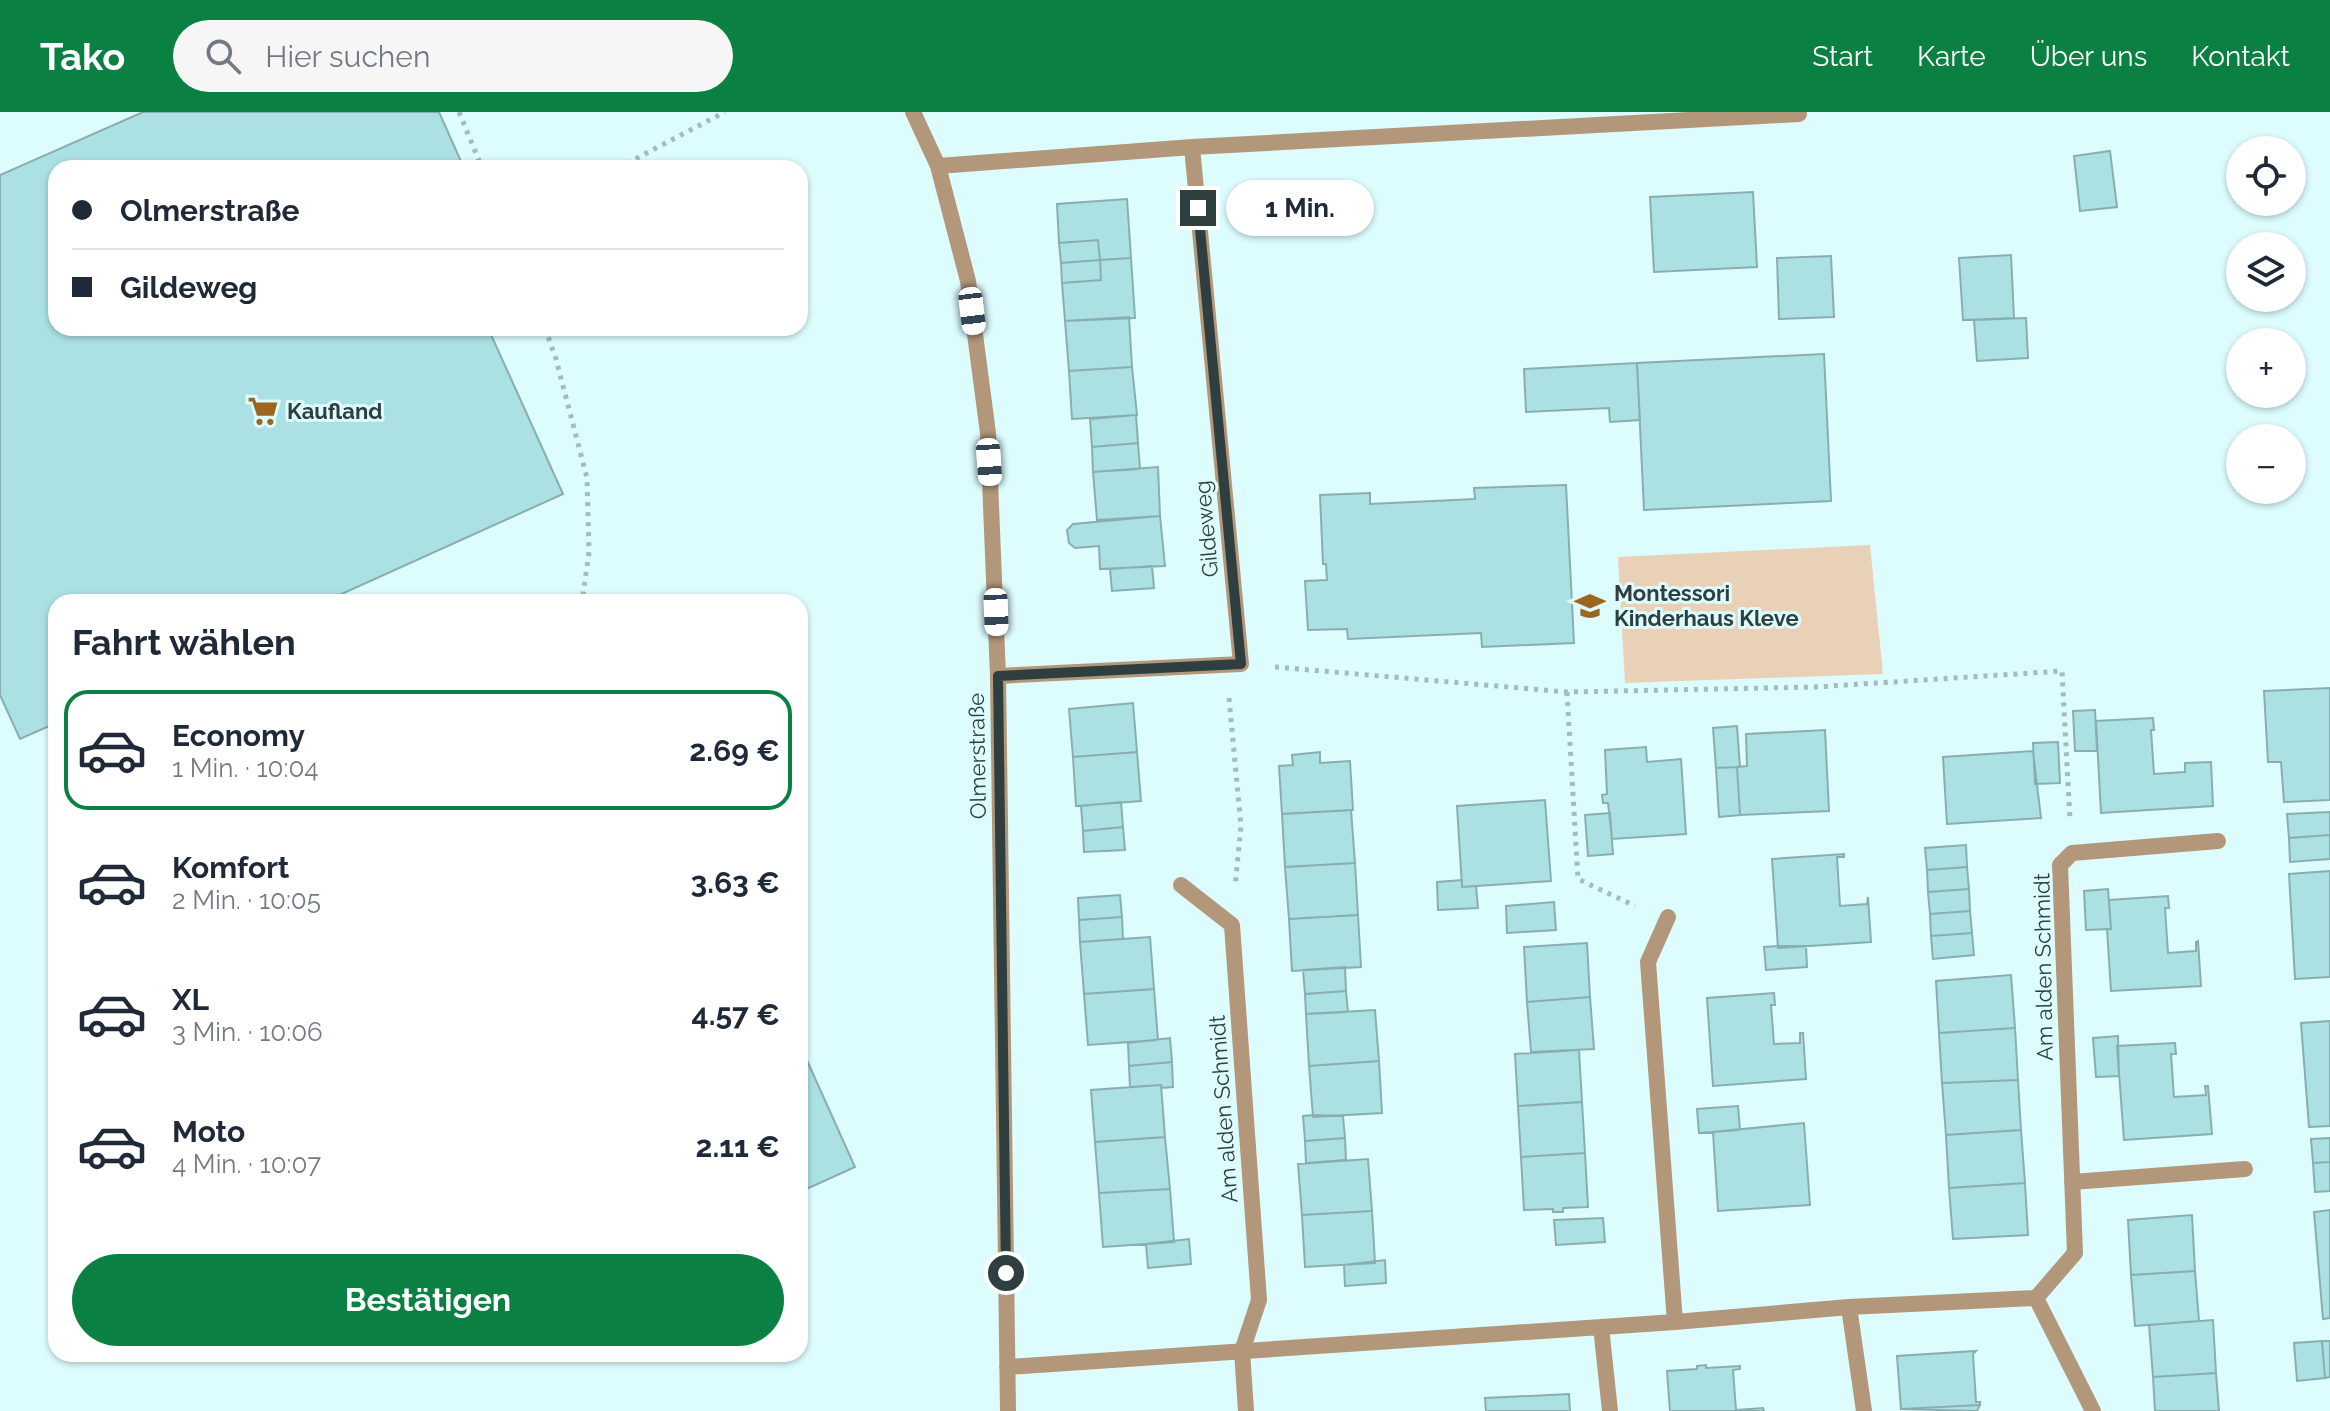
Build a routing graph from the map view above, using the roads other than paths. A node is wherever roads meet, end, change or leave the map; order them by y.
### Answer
1 (913, 112) edge
2 (1799, 114) edge
3 (1192, 147) junction
4 (938, 166) junction
5 (998, 676) junction
6 (2218, 841) dead end
7 (1181, 885) dead end
8 (1668, 919) road end
9 (2245, 1169) dead end
10 (2072, 1182) junction
11 (2036, 1298) junction
12 (1849, 1307) junction
13 (1675, 1322) junction
14 (1601, 1327) junction
15 (1242, 1351) junction
16 (1007, 1367) junction
17 (1008, 1411) edge
18 (1246, 1411) edge
19 (1610, 1411) edge
20 (1864, 1411) edge
21 (2093, 1411) edge

1 - 4 street, Olmerstraße
2 - 3 street
3 - 4 street
3 - 5 street, Gildeweg
4 - 5 street, Olmerstraße
5 - 16 street, Olmerstraße
6 - 10 street, Am alden Schmidt
7 - 15 street, Am alden Schmidt
8 - 13 street
9 - 10 street
10 - 11 street, Am alden Schmidt
11 - 12 street
11 - 21 street
12 - 13 street
12 - 20 street
13 - 14 street
14 - 15 street
14 - 19 street
15 - 16 street
15 - 18 street, Am alden Schmidt
16 - 17 street, Olmerstraße

